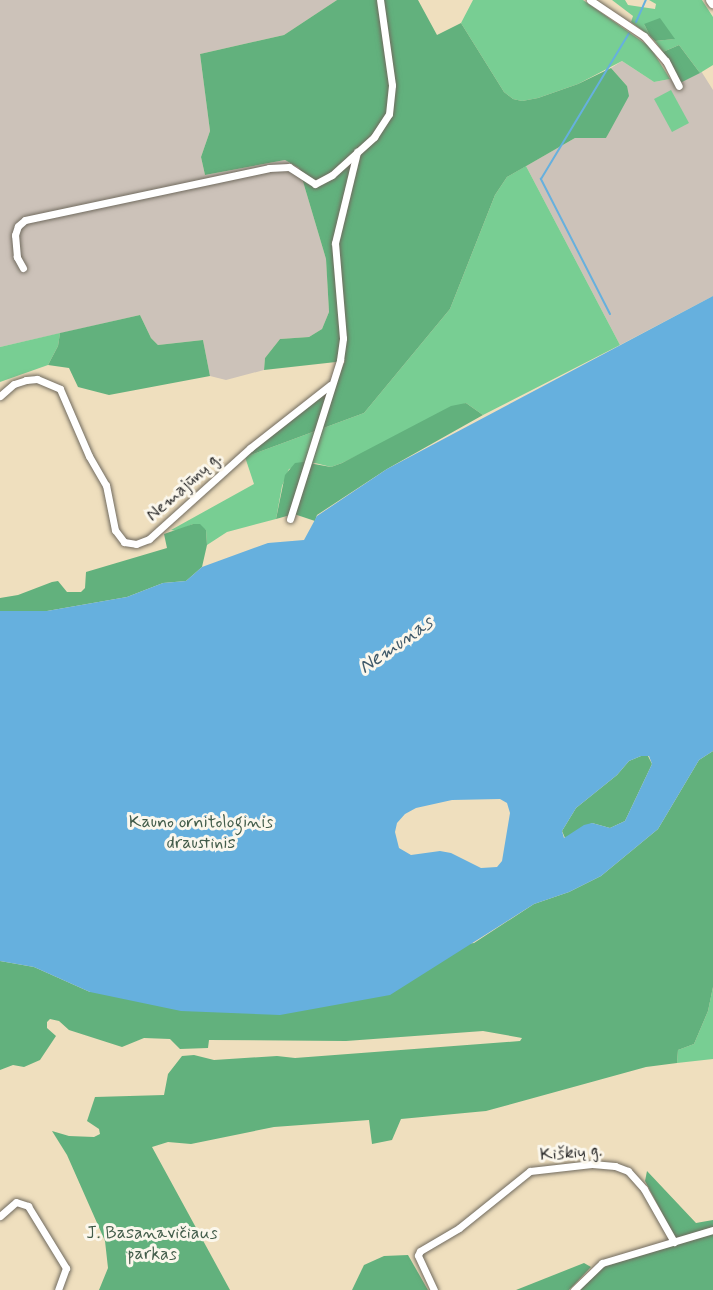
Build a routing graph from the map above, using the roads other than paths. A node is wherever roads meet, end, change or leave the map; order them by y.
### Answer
1 (380, 0) edge
2 (590, 0) edge
3 (679, 86) dead end
4 (357, 152) junction
5 (23, 268) dead end
6 (330, 385) junction
7 (0, 396) edge
8 (290, 519) dead end
9 (0, 1216) edge
10 (713, 1230) edge
11 (674, 1242) junction
12 (58, 1290) edge
13 (434, 1290) edge
14 (574, 1290) edge

1 - 4 street
2 - 3 street
4 - 5 street
4 - 6 street
6 - 7 street, Nemajūnų g.
6 - 8 street
9 - 12 street
10 - 11 street
11 - 13 street, Kiškių g.
11 - 14 street

